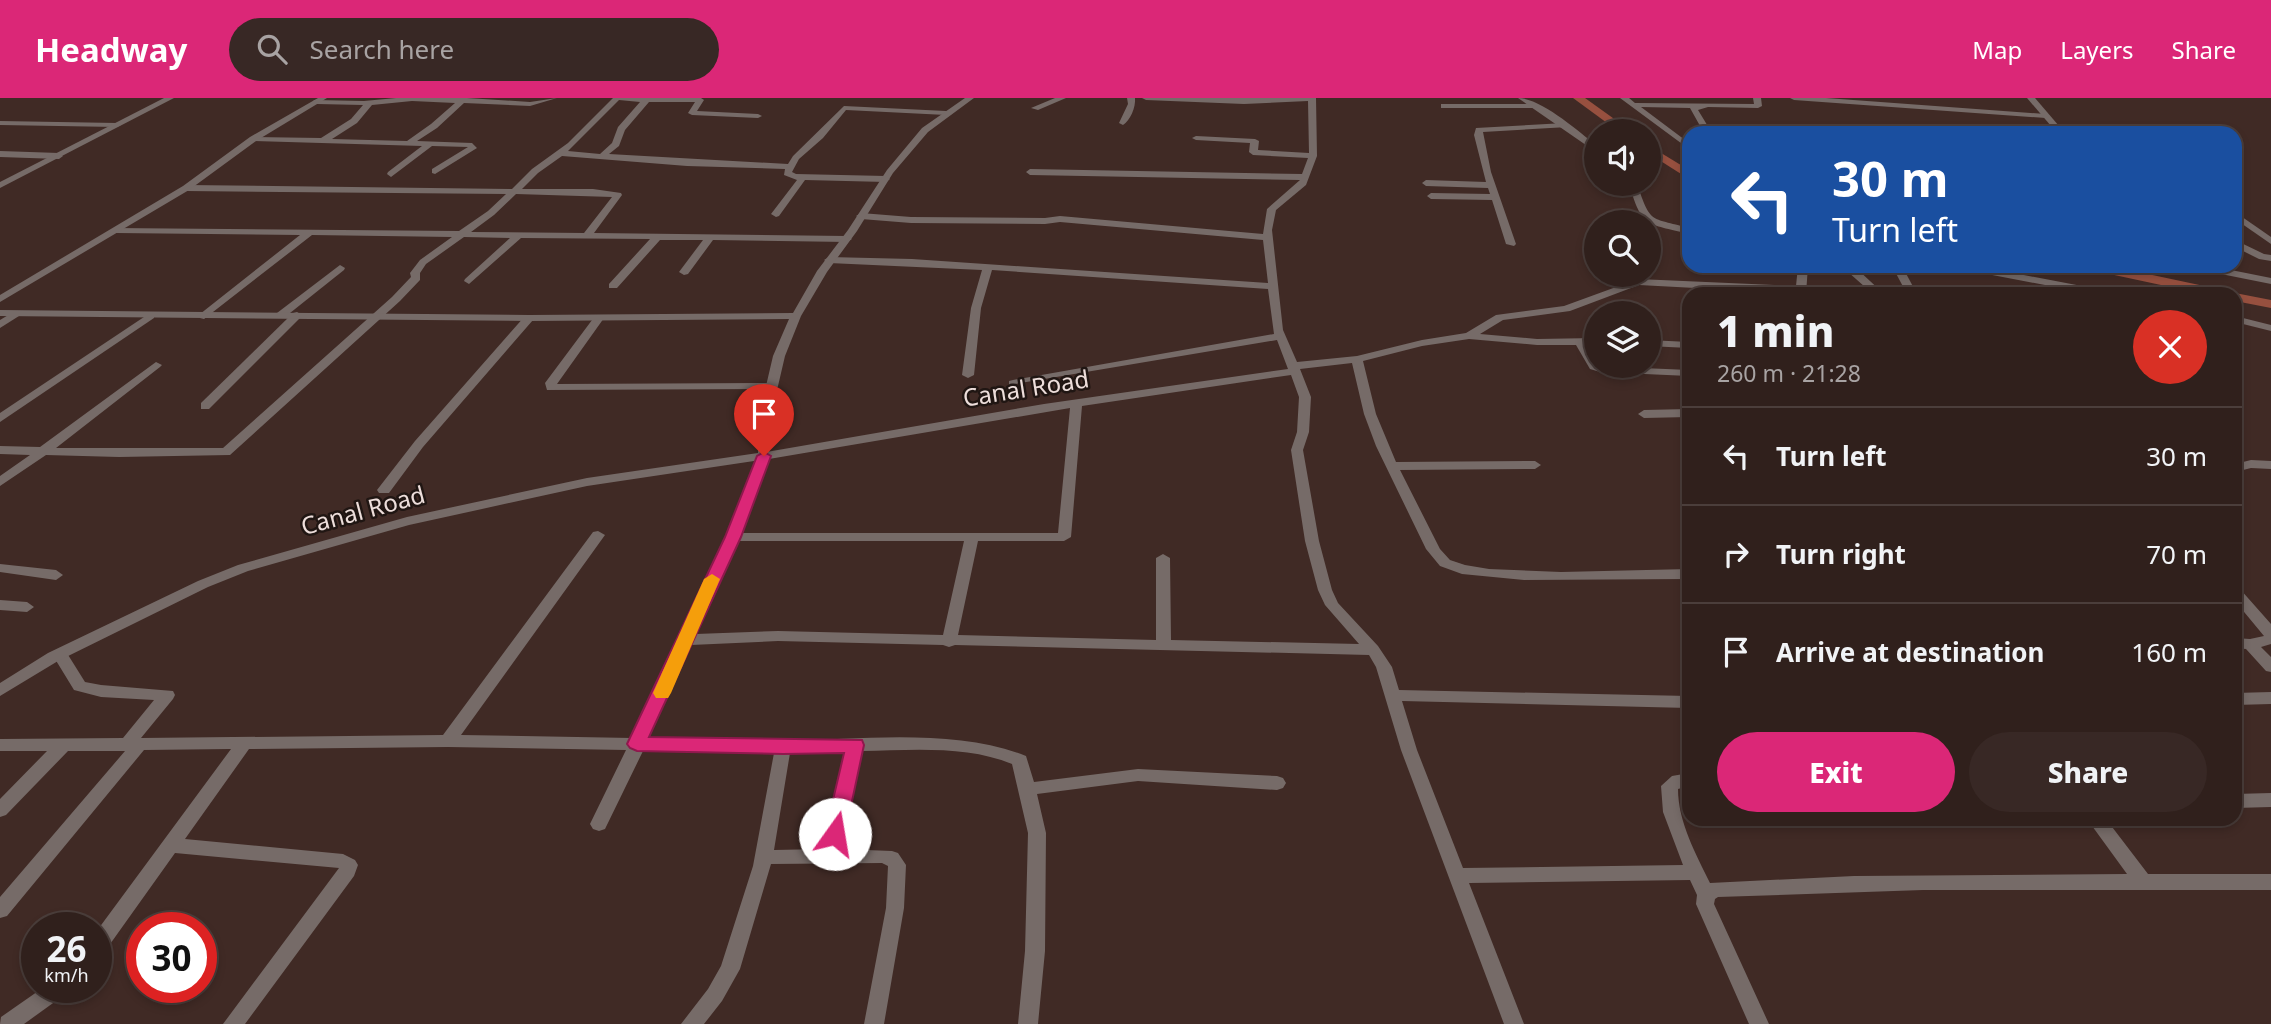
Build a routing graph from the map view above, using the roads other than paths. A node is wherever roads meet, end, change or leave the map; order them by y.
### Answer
1 (170, 98) edge
2 (619, 98) edge
3 (970, 98) edge
4 (1062, 98) edge
5 (1131, 98) edge
6 (1146, 98) edge
7 (1312, 98) edge
8 (1522, 98) edge
9 (1624, 98) edge
10 (1757, 98) edge
11 (1794, 98) edge
12 (2031, 98) edge
13 (548, 99) edge
14 (645, 99) edge
15 (699, 99) edge
16 (320, 100) edge
17 (463, 100) edge
18 (369, 103) junction
19 (1633, 105) junction
20 (1444, 106) dead end
21 (1535, 106) junction
22 (1698, 106) junction
23 (1035, 108) dead end
24 (946, 113) junction
25 (758, 116) dead end
26 (2046, 116) junction
27 (0, 123) edge
28 (1123, 123) dead end
29 (117, 125) junction
30 (1565, 125) junction
31 (1703, 126) edge
32 (2055, 126) edge
33 (1196, 138) dead end
34 (253, 139) junction
35 (1584, 140) edge
36 (323, 141) junction
37 (1682, 142) edge
38 (409, 143) junction
39 (431, 143) junction
40 (559, 153) junction
41 (0, 154) edge
42 (59, 156) junction
43 (602, 156) junction
44 (1313, 156) junction
45 (790, 167) junction
46 (435, 171) dead end
47 (1030, 172) dead end
48 (391, 174) dead end
49 (803, 177) junction
50 (1305, 177) junction
51 (886, 179) junction
52 (1426, 183) dead end
53 (0, 185) edge
54 (1492, 185) junction
55 (186, 188) junction
56 (514, 192) junction
57 (1431, 196) dead end
58 (1637, 196) edge
59 (1496, 197) junction
60 (776, 214) dead end
61 (861, 216) junction
62 (2242, 220) edge
63 (116, 230) junction
64 (1682, 230) edge
65 (309, 233) junction
66 (461, 235) junction
67 (517, 235) junction
68 (587, 236) junction
69 (657, 237) junction
70 (710, 237) junction
71 (1267, 237) junction
72 (847, 239) junction
73 (2271, 241) edge
74 (1511, 244) dead end
75 (2242, 247) edge
76 (2271, 258) edge
77 (829, 260) junction
78 (340, 268) dead end
79 (988, 268) junction
80 (684, 272) dead end
81 (1855, 273) edge
82 (1998, 273) edge
83 (2231, 273) edge
84 (469, 281) dead end
85 (2271, 281) edge
86 (613, 286) dead end
87 (1271, 286) junction
88 (1720, 287) edge
89 (1871, 287) edge
90 (2071, 287) edge
91 (0, 299) edge
92 (0, 313) edge
93 (15, 314) junction
94 (281, 315) junction
95 (297, 315) junction
96 (150, 316) junction
97 (204, 316) junction
98 (796, 316) junction
99 (373, 317) junction
100 (530, 318) junction
101 (599, 318) junction
102 (2242, 321) edge
103 (0, 325) edge
104 (2271, 328) edge
105 (1469, 336) junction
106 (1580, 342) junction
107 (1584, 342) edge
108 (1661, 344) edge
109 (1682, 345) edge
110 (1289, 354) junction
111 (1357, 359) junction
112 (156, 365) dead end
113 (1682, 373) edge
114 (968, 374) dead end
115 (1013, 383) dead end
116 (772, 386) junction
117 (1076, 403) junction
118 (205, 406) dead end
119 (1682, 413) edge
120 (1644, 414) dead end
121 (0, 418) edge
122 (760, 442) junction
123 (0, 450) edge
124 (43, 451) junction
125 (1535, 465) dead end
126 (2271, 465) edge
127 (1392, 466) junction
128 (2242, 466) edge
129 (0, 482) edge
130 (384, 490) dead end
131 (598, 535) dead end
132 (733, 537) junction
133 (972, 537) junction
134 (1163, 558) dead end
135 (0, 568) edge
136 (1682, 574) edge
137 (56, 575) dead end
138 (2242, 601) edge
139 (0, 605) edge
140 (27, 607) dead end
141 (2271, 637) edge
142 (687, 639) junction
143 (949, 642) junction
144 (2242, 644) edge
145 (1164, 645) junction
146 (1373, 650) junction
147 (60, 654) junction
148 (2271, 667) edge
149 (0, 690) edge
150 (1391, 695) junction
151 (2271, 698) edge
152 (2242, 699) edge
153 (1682, 702) edge
154 (448, 741) junction
155 (637, 744) junction
156 (0, 745) edge
157 (63, 745) junction
158 (132, 745) junction
159 (243, 745) junction
160 (855, 745) junction
161 (783, 747) junction
162 (1682, 780) edge
163 (1277, 783) dead end
164 (1027, 789) junction
165 (2271, 800) edge
166 (2242, 801) edge
167 (0, 810) edge
168 (599, 824) dead end
169 (2101, 826) edge
170 (171, 845) junction
171 (830, 856) junction
172 (764, 857) junction
173 (1696, 872) junction
174 (1457, 876) junction
175 (2144, 881) junction
176 (2271, 882) edge
177 (1706, 895) junction
178 (0, 910) edge
179 (112, 926) edge
180 (38, 1003) edge
181 (8, 1024) edge
182 (233, 1024) edge
183 (691, 1024) edge
184 (874, 1024) edge
185 (1028, 1024) edge
186 (1514, 1024) edge
187 (1759, 1024) edge

1 - 29 street
2 - 14 street
2 - 40 street
3 - 24 street
4 - 23 street
5 - 28 street
6 - 7 street
7 - 44 street
8 - 21 street
9 - 19 street
10 - 22 street
11 - 26 street
12 - 26 street
13 - 17 street
14 - 15 street
14 - 43 street
15 - 25 street
16 - 18 street
16 - 34 street
17 - 18 street
17 - 38 street
18 - 36 street
19 - 22 street
19 - 37 street
20 - 21 street
21 - 30 street
22 - 31 street
24 - 45 street
24 - 51 street
26 - 32 street
27 - 29 street
29 - 42 street
30 - 35 street
30 - 54 street
33 - 44 street
34 - 36 street
34 - 55 street
36 - 38 street
38 - 39 street
39 - 46 street
39 - 48 street
40 - 43 street
40 - 56 street
41 - 42 street
42 - 53 street
43 - 45 street
44 - 50 street
45 - 49 street
47 - 50 street
49 - 51 street
49 - 60 street
50 - 71 street
51 - 61 street
52 - 54 street
54 - 59 street
55 - 56 street
55 - 63 street
56 - 66 street
56 - 68 street
57 - 59 street
58 - 64 street
59 - 74 street
61 - 71 street
61 - 72 street
62 - 73 street
63 - 65 street
63 - 91 street
65 - 66 street
65 - 97 street
66 - 67 street
66 - 99 street
67 - 68 street
67 - 84 street
68 - 69 street
69 - 70 street
69 - 86 street
70 - 72 street
70 - 80 street
71 - 87 street
72 - 77 street
75 - 76 street
77 - 79 street
77 - 98 street
78 - 94 street
79 - 87 street
79 - 114 street
81 - 89 street
82 - 90 street
83 - 85 street
87 - 110 street
88 - 105 street
92 - 93 street
93 - 96 street
93 - 103 street
94 - 95 street
94 - 97 street
95 - 99 street
95 - 118 street
96 - 97 street
96 - 121 street
98 - 101 street
98 - 116 street
99 - 100 street
99 - 124 street
100 - 101 street
100 - 130 street
101 - 116 street
102 - 104 street
105 - 106 street
105 - 111 street
106 - 107 street
106 - 113 street
108 - 109 street
110 - 111 street
110 - 115 street
110 - 117 street, Canal Road
110 - 146 street
111 - 127 street
112 - 124 street
116 - 122 street
117 - 122 street, Canal Road
117 - 133 street
119 - 120 street
122 - 132 street
122 - 147 street, Canal Road
123 - 124 street
124 - 129 street
125 - 127 street
126 - 128 street
127 - 136 street
131 - 154 street
132 - 133 street
132 - 142 street
133 - 143 street
134 - 145 street
135 - 137 street
138 - 141 street
139 - 140 street
141 - 144 street
142 - 143 street
142 - 155 street
143 - 145 street
144 - 148 street
145 - 146 street
146 - 150 street
147 - 149 street, Canal Road
147 - 158 street
150 - 153 street
150 - 174 street
151 - 152 street
154 - 155 street
154 - 159 street
155 - 161 street
155 - 168 street
156 - 157 street
157 - 158 street
157 - 167 street
158 - 159 street
158 - 178 street
159 - 170 street
160 - 161 street
160 - 164 street
160 - 171 street
161 - 172 street
162 - 173 street
163 - 164 street
164 - 185 street
165 - 166 street
169 - 175 street
170 - 179 street
170 - 182 street
171 - 172 street
171 - 184 street
172 - 183 street
173 - 174 street
173 - 177 street
174 - 186 street
175 - 176 street
175 - 177 street
177 - 187 street
180 - 181 street

